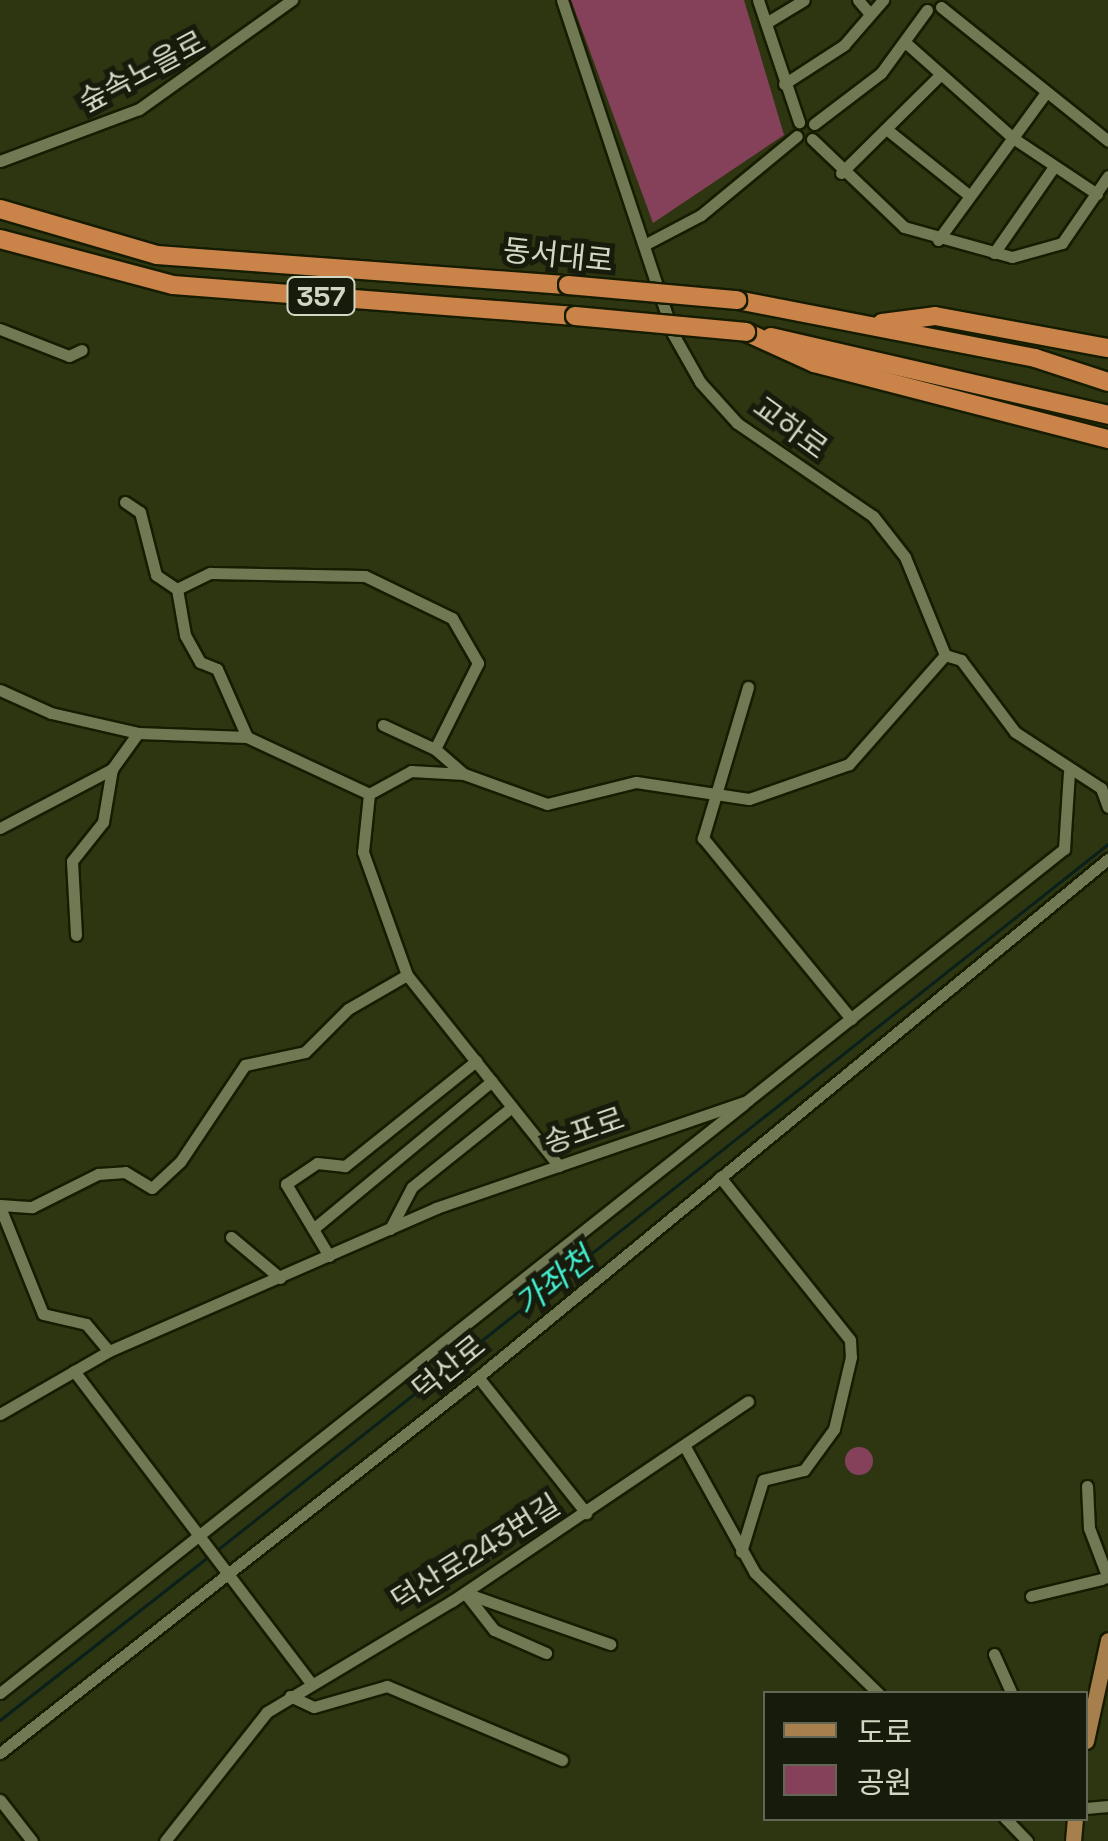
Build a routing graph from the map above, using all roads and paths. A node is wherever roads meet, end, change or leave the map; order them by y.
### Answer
1 (292, 0) edge
2 (562, 0) edge
3 (758, 0) edge
4 (804, 0) edge
5 (858, 0) edge
6 (883, 0) edge
7 (941, 3) edge
8 (924, 5) edge
9 (870, 14) junction
10 (766, 23) junction
11 (906, 43) junction
12 (939, 76) junction
13 (784, 84) junction
14 (1045, 94) junction
15 (799, 122) junction
16 (814, 124) junction
17 (890, 132) junction
18 (797, 136) junction
19 (1013, 138) junction
20 (812, 139) junction
21 (1108, 140) edge
22 (0, 161) edge
23 (1054, 168) junction
24 (842, 173) junction
25 (1108, 176) edge
26 (1097, 194) junction
27 (970, 196) junction
28 (0, 209) edge
29 (0, 239) edge
30 (938, 240) junction
31 (646, 244) junction
32 (994, 253) junction
33 (864, 325) junction
34 (0, 329) edge
35 (746, 332) junction
36 (1108, 348) edge
37 (82, 350) dead end
38 (1108, 382) edge
39 (1108, 415) edge
40 (1038, 420) junction
41 (1108, 440) edge
42 (1108, 448) edge
43 (125, 502) dead end
44 (176, 590) junction
45 (945, 655) junction
46 (748, 687) dead end
47 (0, 690) edge
48 (382, 725) dead end
49 (138, 733) junction
50 (247, 737) junction
51 (436, 749) junction
52 (112, 769) junction
53 (1069, 772) junction
54 (464, 774) junction
55 (718, 792) junction
56 (369, 794) junction
57 (1108, 806) edge
58 (0, 828) edge
59 (1108, 859) edge
60 (76, 935) dead end
61 (407, 975) junction
62 (851, 1019) junction
63 (476, 1061) junction
64 (492, 1081) junction
65 (747, 1101) junction
66 (512, 1106) junction
67 (559, 1166) junction
68 (720, 1177) junction
69 (0, 1206) edge
70 (313, 1228) junction
71 (390, 1228) junction
72 (231, 1237) dead end
73 (330, 1256) junction
74 (280, 1278) junction
75 (109, 1351) junction
76 (74, 1371) junction
77 (478, 1377) junction
78 (748, 1402) dead end
79 (0, 1414) edge
80 (684, 1445) junction
81 (1086, 1486) dead end
82 (586, 1514) junction
83 (197, 1538) junction
84 (741, 1552) junction
85 (224, 1574) junction
86 (1105, 1579) edge
87 (465, 1593) junction
88 (1031, 1596) dead end
89 (1108, 1640) edge
90 (610, 1644) dead end
91 (546, 1652) dead end
92 (994, 1654) dead end
93 (310, 1682) junction
94 (876, 1691) edge
95 (1011, 1691) edge
96 (0, 1692) edge
97 (290, 1696) junction
98 (1108, 1706) edge
99 (1090, 1716) junction
100 (1088, 1728) edge
101 (0, 1753) edge
102 (562, 1760) dead end
103 (0, 1800) edge
104 (1008, 1821) edge
105 (32, 1841) edge
106 (166, 1841) edge
107 (1027, 1841) edge

1 - 22 street, 숲속노을로
2 - 31 street, 교하로
3 - 10 street
4 - 10 street
5 - 9 street
6 - 9 street
7 - 8 street
7 - 14 street
8 - 11 street
9 - 13 street
10 - 13 street
11 - 12 street
11 - 16 street
12 - 17 street
12 - 19 street
13 - 15 street
14 - 19 street
14 - 21 street
15 - 16 street
15 - 18 street
16 - 20 street
17 - 24 street
17 - 27 street
18 - 20 street
18 - 31 street
19 - 23 street
19 - 27 street
20 - 24 street
23 - 26 street
23 - 32 street
24 - 30 street
25 - 26 street
26 - 32 street
27 - 30 street
28 - 33 highway, 동서대로 / 357, bridge
29 - 35 highway, 동서대로 / 357, bridge
30 - 32 street
31 - 45 street, 교하로
33 - 36 highway
33 - 38 highway, 동서대로 / 357
34 - 37 street
35 - 39 highway, 동서대로 / 357
35 - 40 highway
40 - 41 highway
40 - 42 highway
43 - 44 street
44 - 50 street
44 - 51 street
45 - 53 street, 교하로
45 - 55 street
46 - 55 street
47 - 49 street
48 - 51 street
49 - 50 street
49 - 52 street
50 - 56 street
51 - 54 street
52 - 58 street
52 - 60 street
53 - 57 street, 교하로
53 - 62 street, 송포로
54 - 55 street
54 - 56 street
55 - 62 street
56 - 61 street
59 - 68 street, 덕산로
61 - 63 street
61 - 69 street
62 - 65 street, 송포로
63 - 64 street
63 - 70 street
64 - 66 street
64 - 70 street
65 - 67 street, 송포로
65 - 83 street, 덕산로
66 - 67 street
66 - 71 street
67 - 71 street, 송포로
68 - 77 street, 덕산로
68 - 84 street
69 - 75 street
70 - 73 street
71 - 73 street, 송포로
72 - 74 street
73 - 74 street, 송포로
74 - 75 street, 송포로
75 - 76 street, 송포로
76 - 79 street, 송포로
76 - 83 street
77 - 82 street
77 - 85 street, 덕산로
78 - 80 street, 덕산로243번길
80 - 82 street, 덕산로243번길
80 - 84 street
81 - 86 street
82 - 87 street, 덕산로243번길
83 - 85 street
83 - 96 street, 덕산로
84 - 94 street
85 - 93 street
85 - 101 street, 덕산로
86 - 88 street
87 - 90 street
87 - 91 street
87 - 93 street, 덕산로243번길
89 - 99 main road
92 - 95 street
93 - 97 street, 덕산로243번길
97 - 102 street
97 - 106 street, 덕산로243번길
98 - 99 street
99 - 100 main road
103 - 105 street
104 - 107 street

